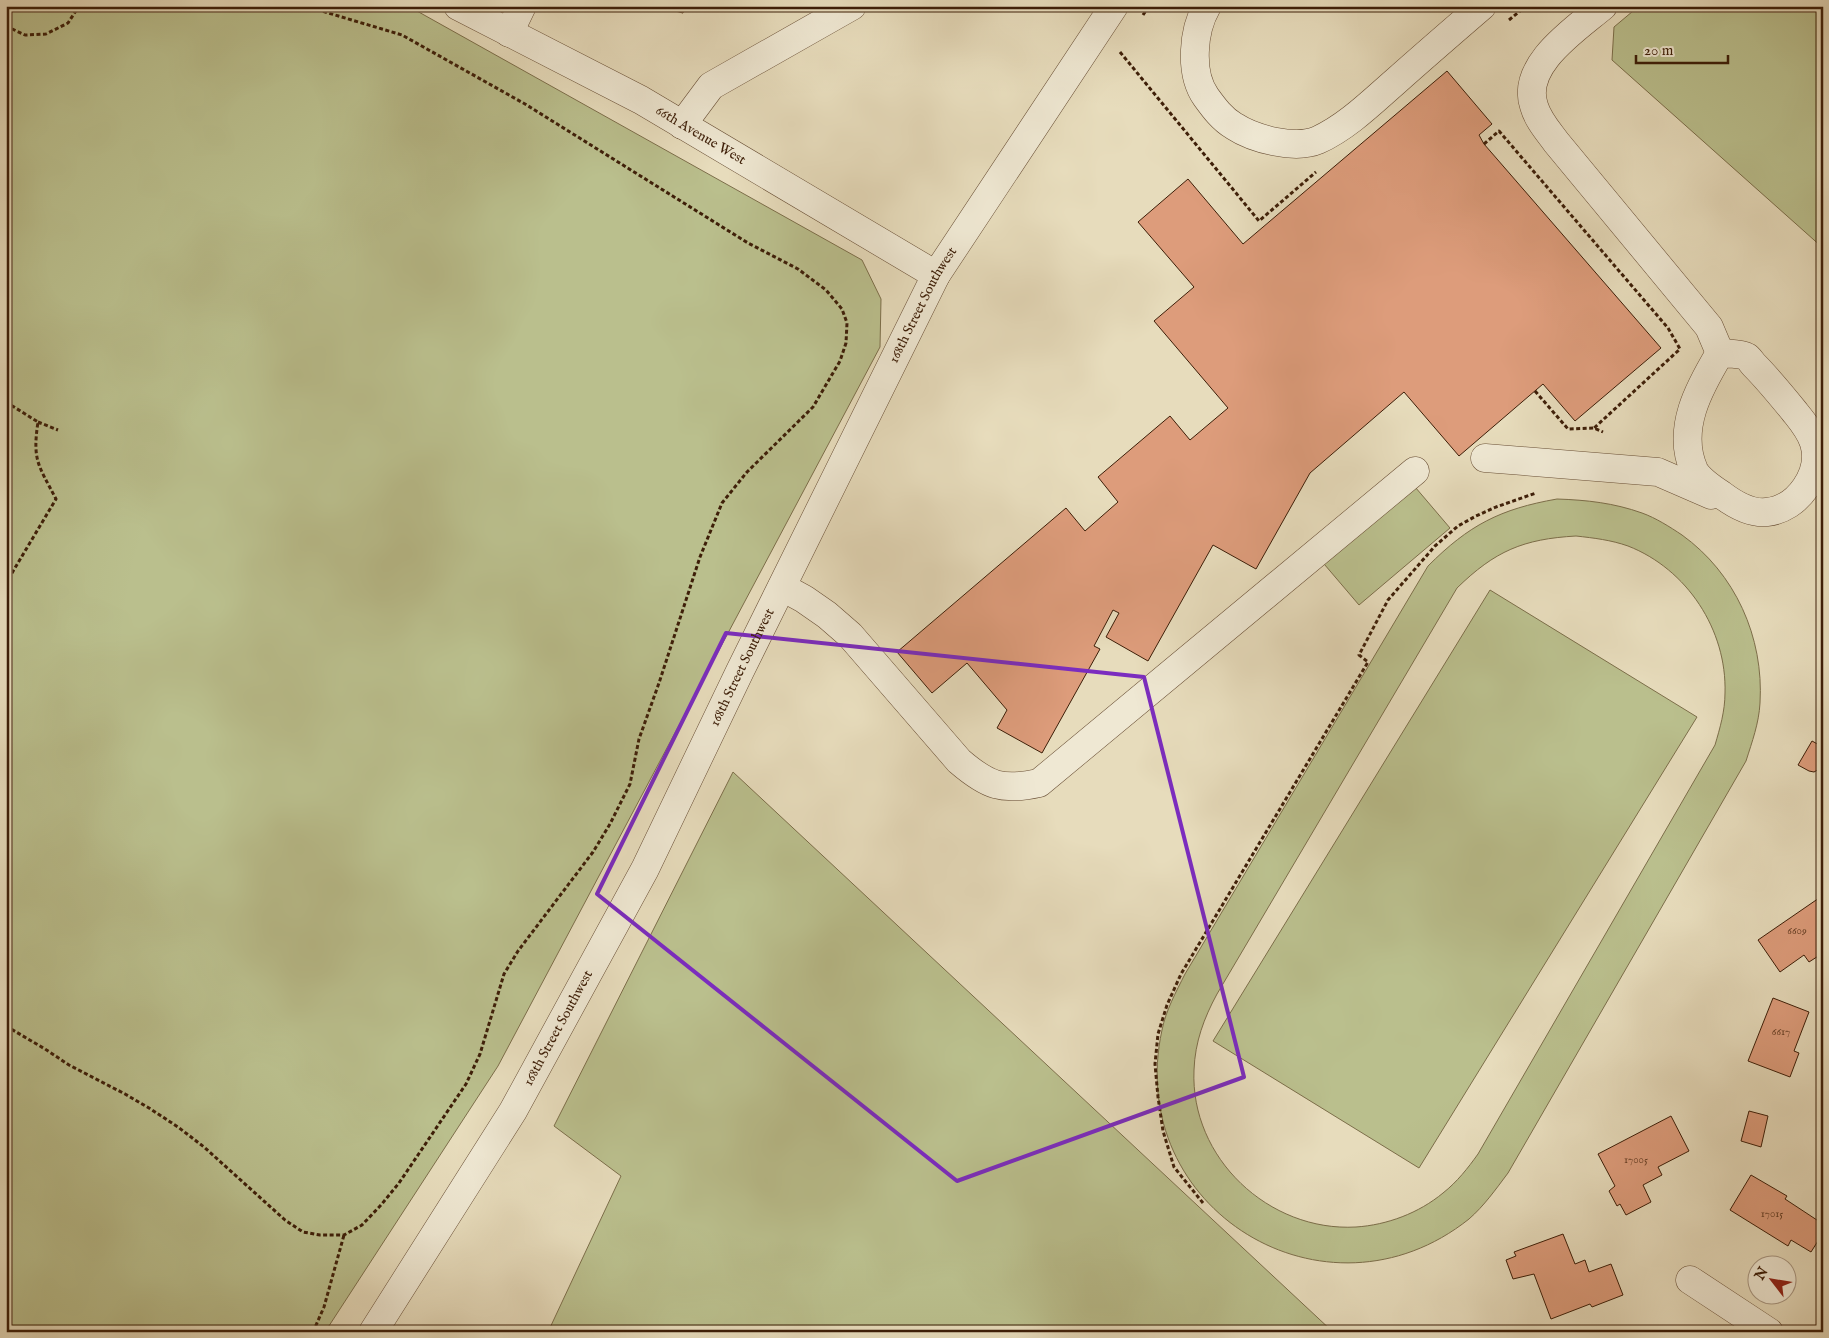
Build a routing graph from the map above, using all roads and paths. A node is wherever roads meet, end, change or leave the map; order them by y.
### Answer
1 (79, 6) edge
2 (304, 6) edge
3 (458, 6) edge
4 (522, 6) edge
5 (852, 6) edge
6 (1114, 6) edge
7 (1207, 6) edge
8 (1482, 6) edge
9 (1602, 6) edge
10 (6, 26) edge
11 (509, 33) junction
12 (682, 125) junction
13 (1484, 144) dead end
14 (936, 275) junction
15 (1720, 353) junction
16 (1535, 391) dead end
17 (6, 402) edge
18 (38, 422) junction
19 (1594, 428) junction
20 (58, 430) dead end
21 (1602, 432) dead end
22 (1485, 458) dead end
23 (1415, 471) dead end
24 (1538, 493) dead end
25 (1737, 506) junction
26 (6, 583) edge
27 (782, 587) junction
28 (6, 1026) edge
29 (1203, 1204) dead end
30 (344, 1235) junction
31 (1690, 1280) dead end
32 (314, 1332) edge
33 (373, 1332) edge
34 (1768, 1332) edge

1 - 10 path
2 - 30 path
3 - 11 street, 66th Avenue West
4 - 11 street
5 - 12 street
6 - 14 street, 168th Street Southwest
7 - 8 street
9 - 15 street
11 - 12 street, 66th Avenue West
12 - 14 street, 66th Avenue West
13 - 19 path
14 - 27 street, 168th Street Southwest
15 - 25 street
15 - 25 street
16 - 19 path
17 - 18 path
18 - 20 path
18 - 26 path
19 - 21 path
22 - 25 street
23 - 27 street
24 - 29 path
27 - 33 street, 168th Street Southwest
28 - 30 path
30 - 32 path
31 - 34 street

